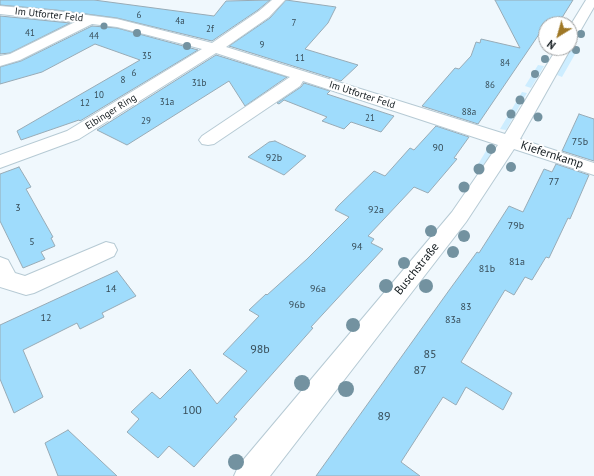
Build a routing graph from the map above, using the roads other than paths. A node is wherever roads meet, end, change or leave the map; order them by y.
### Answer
1 (279, 0) edge
2 (592, 0) edge
3 (0, 10) edge
4 (91, 19) junction
5 (578, 24) edge
6 (215, 48) junction
7 (559, 56) edge
8 (0, 61) edge
9 (193, 61) junction
10 (300, 75) junction
11 (208, 140) dead end
12 (510, 141) junction
13 (72, 149) dead end
14 (0, 162) edge
15 (594, 169) edge
16 (106, 250) dead end
17 (0, 266) edge
18 (250, 476) edge

1 - 6 street
2 - 5 street
3 - 4 street, Im Utforter Feld
4 - 6 street, Im Utforter Feld
4 - 8 street
6 - 9 street, Elbinger Ring
6 - 10 street, Im Utforter Feld
7 - 12 street, Buschstraße
9 - 13 street
9 - 14 street, Elbinger Ring
10 - 11 street
10 - 12 street, Im Utforter Feld
12 - 15 street, Kiefernkamp
12 - 18 street, Buschstraße
16 - 17 street

